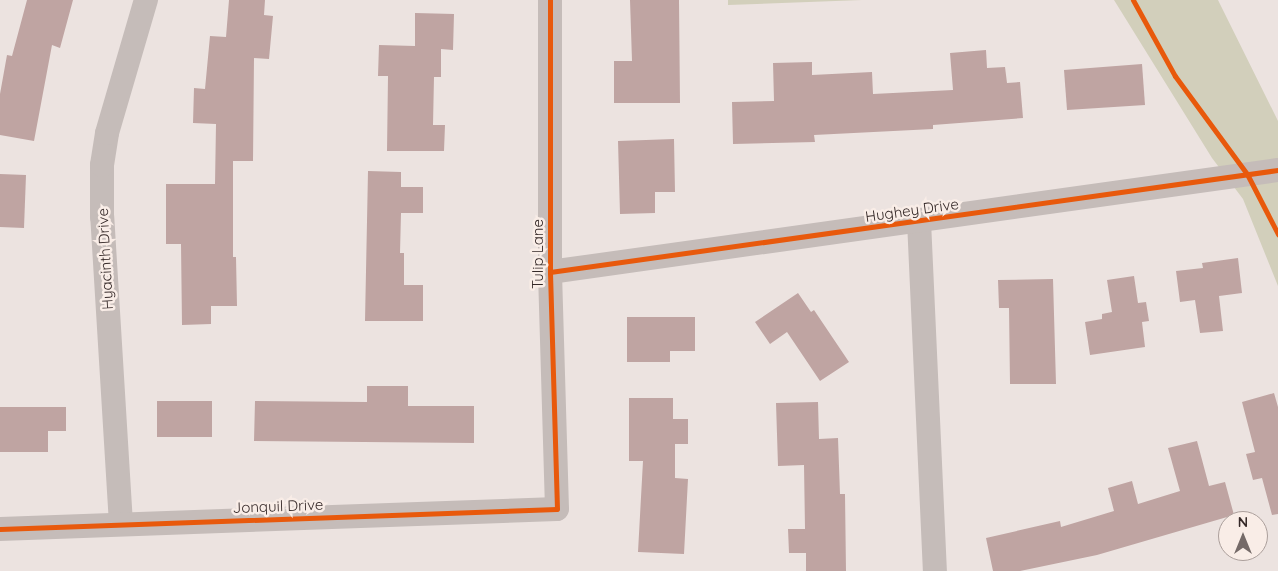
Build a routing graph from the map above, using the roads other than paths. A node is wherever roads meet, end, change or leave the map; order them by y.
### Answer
1 (146, 0) edge
2 (550, 0) edge
3 (1278, 170) edge
4 (919, 221) junction
5 (550, 272) junction
6 (557, 509) joint
7 (121, 524) junction
8 (0, 529) edge
9 (935, 571) edge

1 - 7 street, Hyacinth Drive
2 - 5 street, Tulip Lane
3 - 4 street, Hughey Drive
4 - 5 street, Hughey Drive
4 - 9 street, Hughey Drive
5 - 6 street, Tulip Lane
6 - 7 street, Jonquil Drive
7 - 8 street, Jonquil Drive

